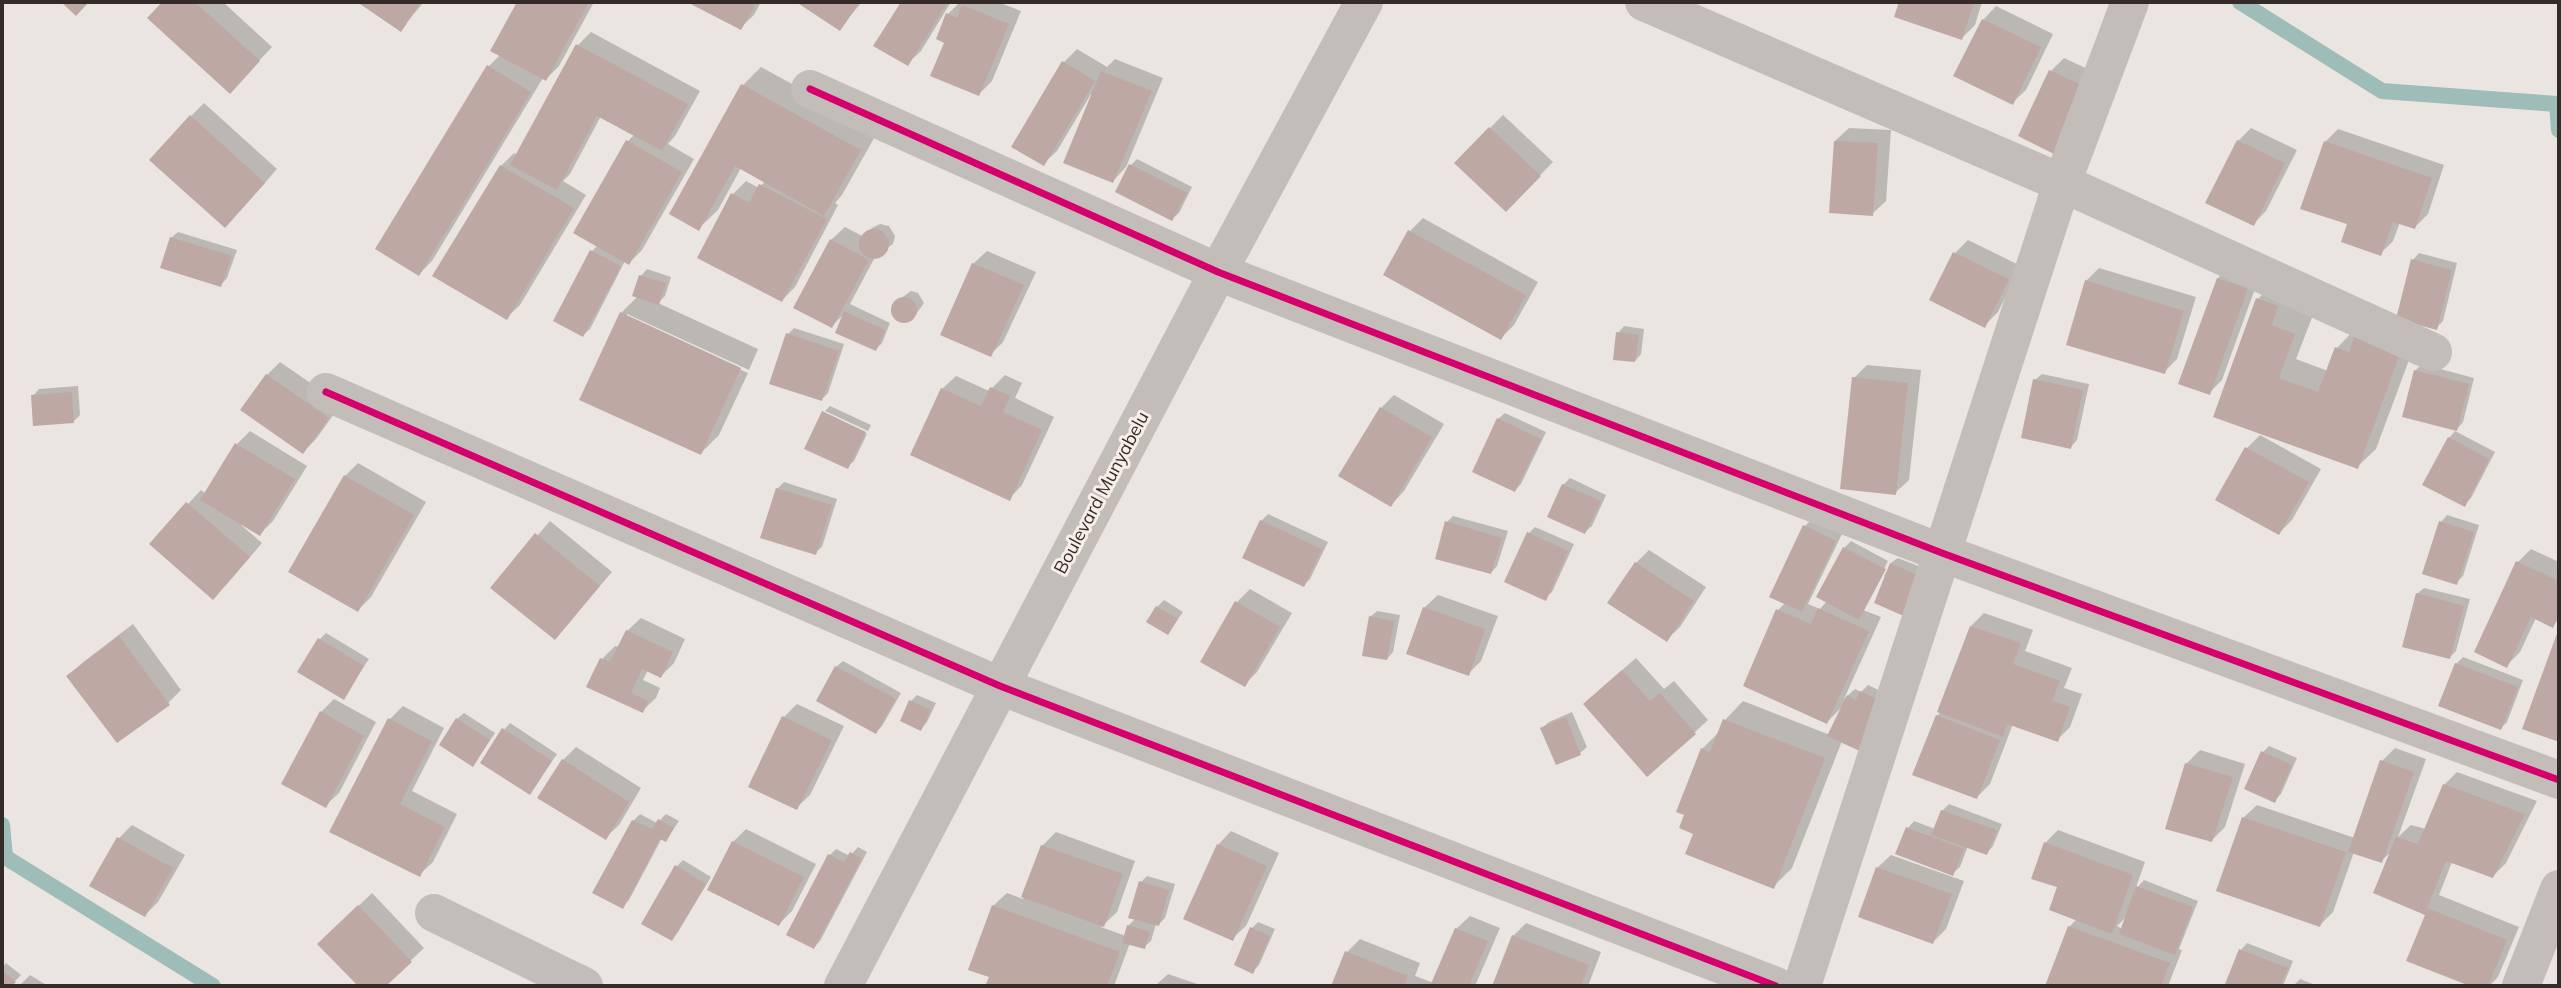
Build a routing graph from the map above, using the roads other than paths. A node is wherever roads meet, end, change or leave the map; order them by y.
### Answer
1 (1364, 2) edge
2 (1644, 2) edge
3 (2130, 2) edge
4 (810, 89) dead end
5 (2062, 183) junction
6 (1219, 272) junction
7 (2433, 352) dead end
8 (326, 392) dead end
9 (1942, 553) junction
10 (1000, 686) junction
11 (2559, 780) edge
12 (2559, 889) edge
13 (434, 913) dead end
14 (584, 986) edge
15 (843, 986) edge
16 (1776, 986) edge
17 (1802, 986) edge
18 (2521, 986) edge

1 - 6 street, Boulevard Munyabelu
2 - 5 street
3 - 5 street
4 - 6 street
5 - 7 street
5 - 9 street
6 - 9 street
6 - 10 street, Boulevard Munyabelu
8 - 10 street
9 - 11 street
9 - 17 street
10 - 15 street, Boulevard Munyabelu
10 - 16 street
12 - 18 street
13 - 14 street

